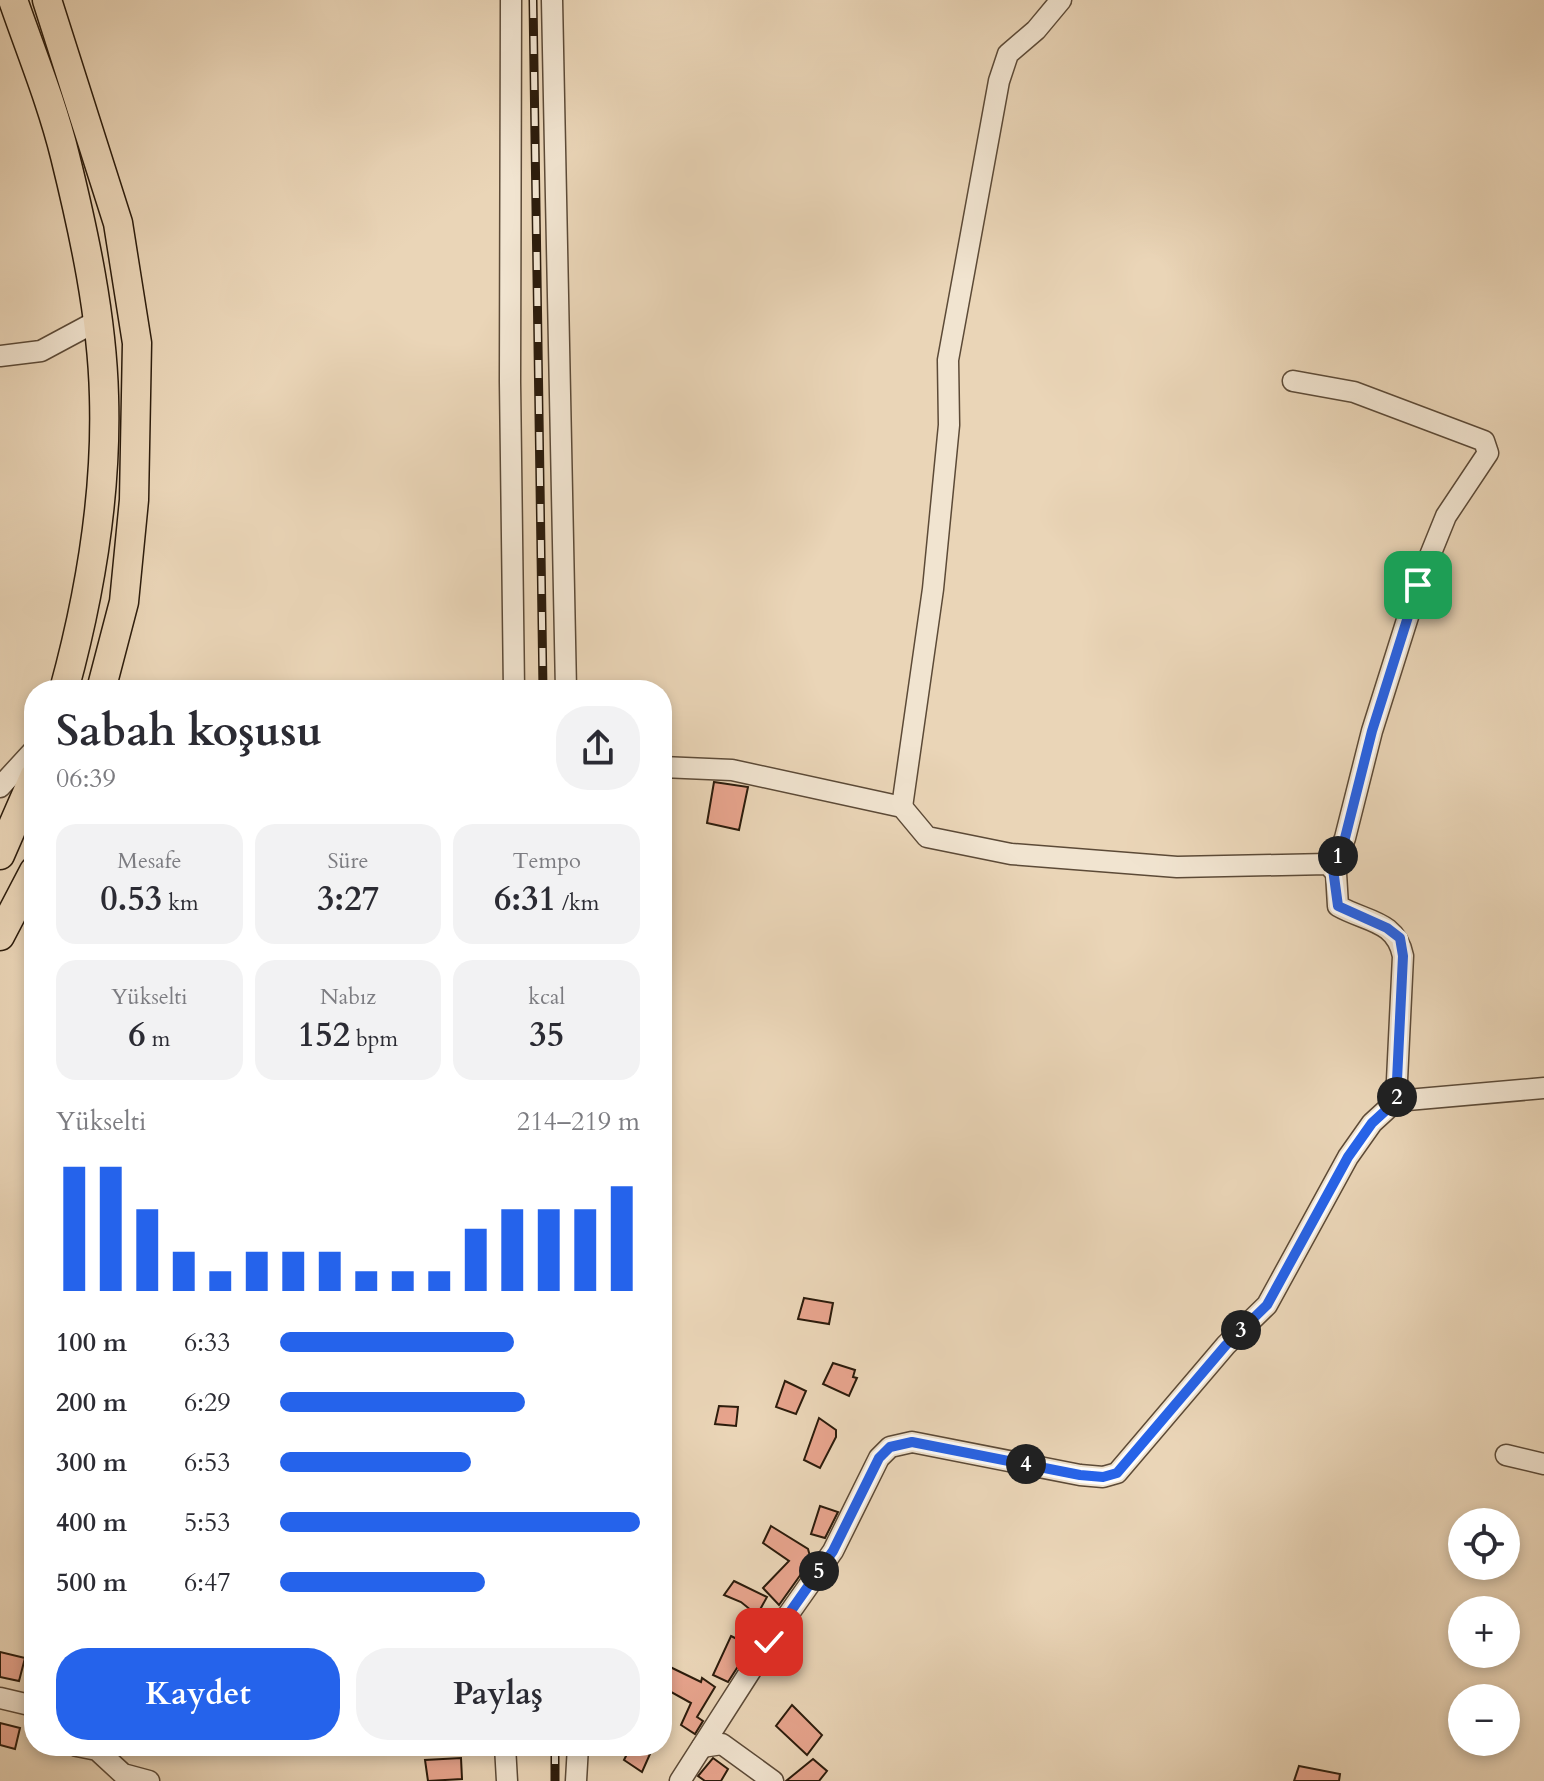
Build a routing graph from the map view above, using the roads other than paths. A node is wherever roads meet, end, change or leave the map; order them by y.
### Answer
1 (13, 0) edge
2 (47, 0) edge
3 (511, 0) edge
4 (552, 0) edge
5 (1061, 0) edge
6 (97, 321) junction
7 (0, 356) edge
8 (1293, 381) dead end
9 (67, 680) edge
10 (107, 680) edge
11 (514, 680) edge
12 (566, 680) edge
13 (24, 761) edge
14 (672, 767) edge
15 (0, 787) edge
16 (24, 800) edge
17 (902, 807) junction
18 (0, 855) edge
19 (1333, 869) junction
20 (24, 890) edge
21 (0, 936) edge
22 (1544, 1088) edge
23 (1396, 1101) junction
24 (1506, 1455) dead end
25 (1544, 1464) edge
26 (0, 1698) edge
27 (24, 1704) edge
28 (702, 1747) junction
29 (104, 1756) edge
30 (506, 1756) edge
31 (577, 1756) edge
32 (149, 1781) edge
33 (507, 1781) edge
34 (576, 1781) edge
35 (680, 1781) edge
36 (773, 1781) edge

1 - 6 highway
2 - 10 highway
3 - 11 street
4 - 12 street
5 - 17 street
6 - 7 street
6 - 9 highway
8 - 19 street
13 - 15 street
14 - 17 street
16 - 18 highway
17 - 19 street
19 - 23 street
20 - 21 highway
22 - 23 street
23 - 28 street
24 - 25 street
26 - 27 street
28 - 35 street
28 - 36 street
29 - 32 street
30 - 33 street
31 - 34 street

